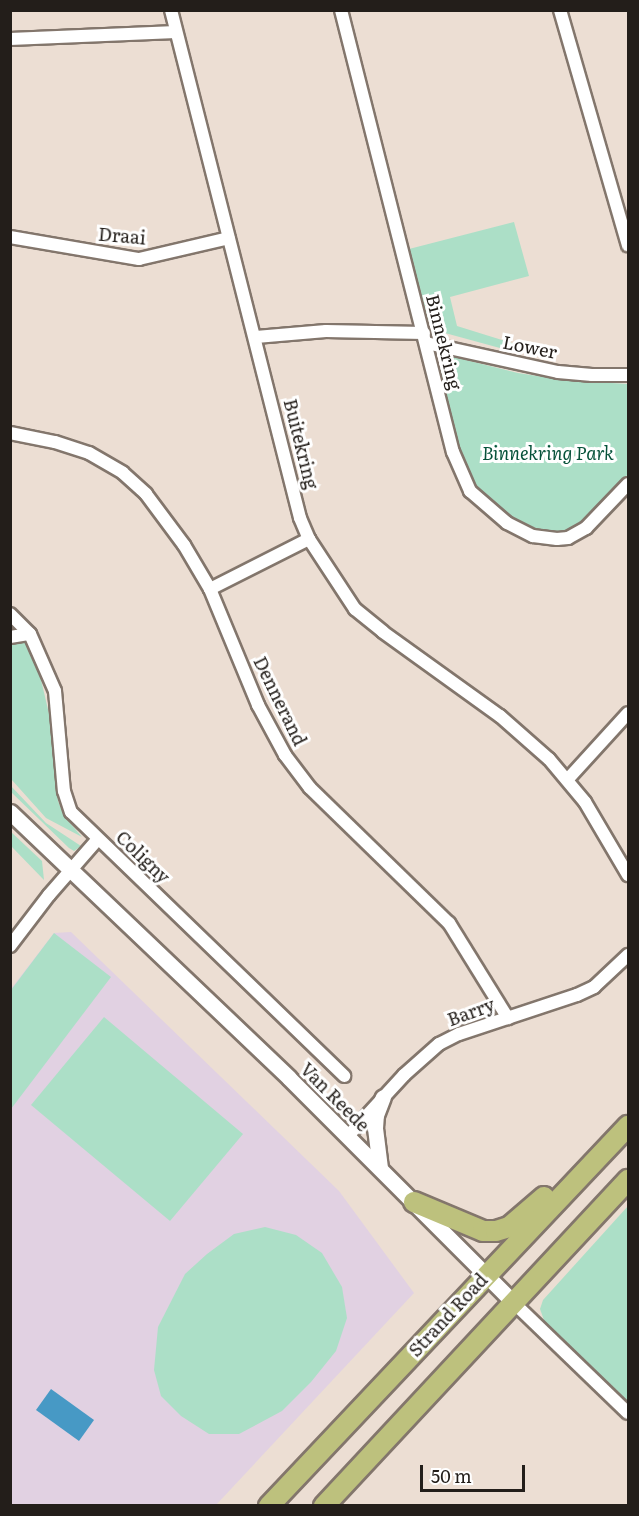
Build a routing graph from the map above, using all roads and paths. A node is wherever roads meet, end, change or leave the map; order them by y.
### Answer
1 (171, 10) edge
2 (341, 10) edge
3 (560, 10) edge
4 (176, 32) junction
5 (10, 39) edge
6 (10, 237) edge
7 (229, 238) junction
8 (628, 245) edge
9 (255, 337) junction
10 (425, 338) junction
11 (628, 375) edge
12 (10, 433) edge
13 (628, 484) edge
14 (309, 539) junction
15 (210, 589) junction
16 (10, 614) edge
17 (30, 634) junction
18 (10, 637) edge
19 (628, 713) edge
20 (568, 779) junction
21 (10, 812) edge
22 (98, 839) junction
23 (70, 869) junction
24 (628, 875) edge
25 (10, 946) edge
26 (628, 955) edge
27 (508, 1018) junction
28 (345, 1076) dead end
29 (383, 1097) junction
30 (628, 1126) edge
31 (348, 1136) junction
32 (380, 1168) junction
33 (586, 1172) junction
34 (628, 1180) edge
35 (414, 1202) junction
36 (486, 1275) junction
37 (514, 1303) junction
38 (628, 1413) edge
39 (269, 1506) edge
40 (324, 1506) edge

1 - 4 street, Buitekring
2 - 10 street, Binnekring
3 - 8 street
4 - 5 street
4 - 7 street, Buitekring
6 - 7 street, Draai
7 - 9 street, Buitekring
9 - 10 street, Lower
9 - 14 street, Buitekring
10 - 11 street, Lower
10 - 13 street, Binnekring
12 - 15 street, Dennerand
14 - 15 street
14 - 20 street, Buitekring
15 - 27 street, Dennerand
16 - 17 street, Coligny
17 - 18 street
17 - 22 street, Coligny
19 - 20 street
20 - 24 street, Buitekring
21 - 23 street, Van Reede
22 - 23 street
22 - 28 street, Coligny
23 - 25 street
23 - 31 street, Van Reede
26 - 27 street, Barry
27 - 29 street, Barry
29 - 31 street, Barry
29 - 32 street
30 - 33 main road, Strand Road
31 - 32 street, Van Reede
32 - 35 street, Van Reede
33 - 35 main road
33 - 36 main road, Strand Road
34 - 37 main road
35 - 36 street, Van Reede
36 - 37 street, Van Reede
36 - 39 main road, Strand Road
37 - 38 street, Van Reede
37 - 40 main road

